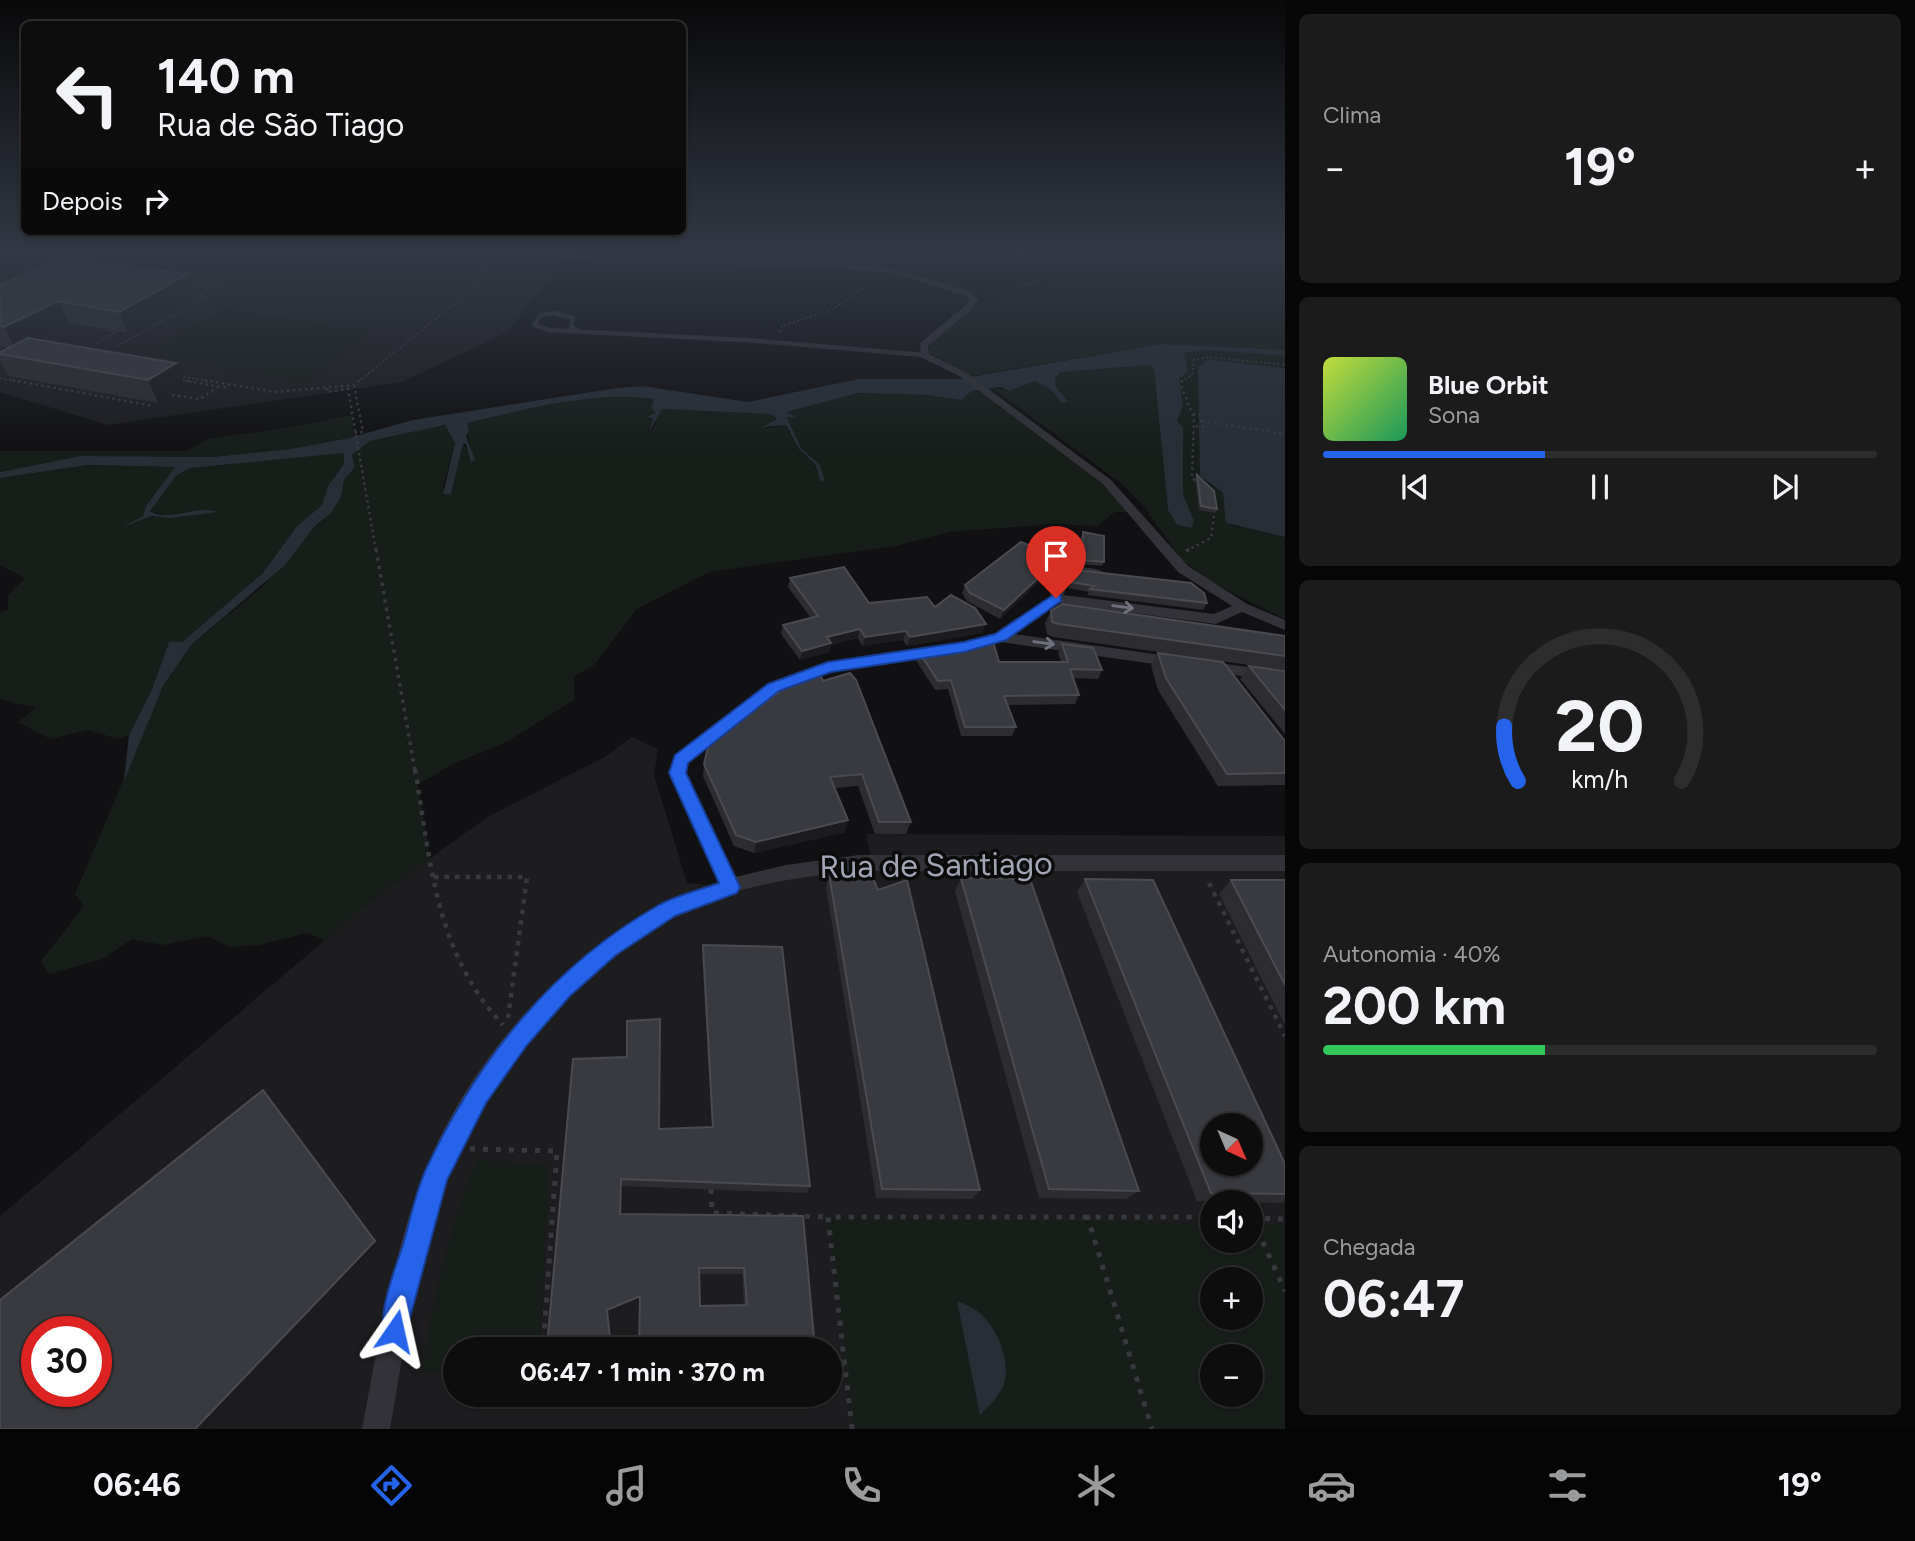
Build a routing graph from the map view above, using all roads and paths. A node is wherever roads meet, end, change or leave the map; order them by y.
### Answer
1 (166, 319) edge
2 (435, 319) edge
3 (538, 319) edge
4 (573, 319) edge
5 (804, 319) edge
6 (955, 319) edge
7 (98, 329) edge
8 (578, 331) junction
9 (97, 343) dead end
10 (793, 344) junction
11 (117, 346) dead end
12 (925, 355) junction
13 (1285, 365) edge
14 (170, 374) edge
15 (0, 378) edge
16 (168, 378) edge
17 (224, 383) junction
18 (354, 385) junction
19 (218, 387) junction
20 (227, 388) dead end
21 (327, 388) junction
22 (172, 395) edge
23 (153, 406) edge
24 (1195, 414) junction
25 (1202, 421) junction
26 (1196, 426) junction
27 (355, 433) junction
28 (1285, 434) edge
29 (1200, 484) edge
30 (1214, 498) edge
31 (1171, 557) junction
32 (1113, 575) edge
33 (1178, 582) edge
34 (1205, 584) junction
35 (1051, 605) junction
36 (1241, 607) junction
37 (1285, 625) edge
38 (1000, 637) junction
39 (1221, 669) junction
40 (1285, 677) edge
41 (1237, 688) edge
42 (1285, 863) edge
43 (434, 877) junction
44 (1209, 883) dead end
45 (730, 887) junction
46 (1285, 1036) edge
47 (449, 1148) junction
48 (711, 1189) edge
49 (1087, 1215) junction
50 (828, 1217) junction
51 (1200, 1217) edge
52 (1263, 1218) edge
53 (1285, 1219) edge
54 (1263, 1242) edge
55 (1285, 1291) edge
56 (543, 1337) edge
57 (845, 1364) joint
58 (376, 1429) edge
59 (852, 1429) edge
60 (1152, 1429) edge

1 - 11 path
2 - 18 path
3 - 8 lane
4 - 8 lane
5 - 10 path
6 - 12 street
7 - 9 path
8 - 10 lane
10 - 12 lane
12 - 31 street
13 - 24 path
14 - 17 path
15 - 23 path
16 - 19 path
17 - 19 path
17 - 21 path
18 - 21 path
18 - 27 path
19 - 20 path
19 - 22 path
21 - 27 path
24 - 25 path
24 - 26 path
25 - 26 path
25 - 28 path
26 - 29 path
27 - 43 path
30 - 31 path
31 - 34 street
32 - 35 street
33 - 34 street
34 - 36 street
35 -> 36 street
35 - 38 street
36 - 37 street
38 -> 39 street
38 - 45 street
39 - 40 street
39 - 41 street
42 - 45 street, Rua de Santiago
43 - 43 path
44 - 46 path
45 - 47 street, Rua de Santiago
47 - 56 path
47 - 58 street, Rua de Santiago
48 - 50 path
49 - 50 path
49 - 51 path
49 - 60 path
50 - 57 path
52 - 53 path
54 - 55 path
57 - 59 path

